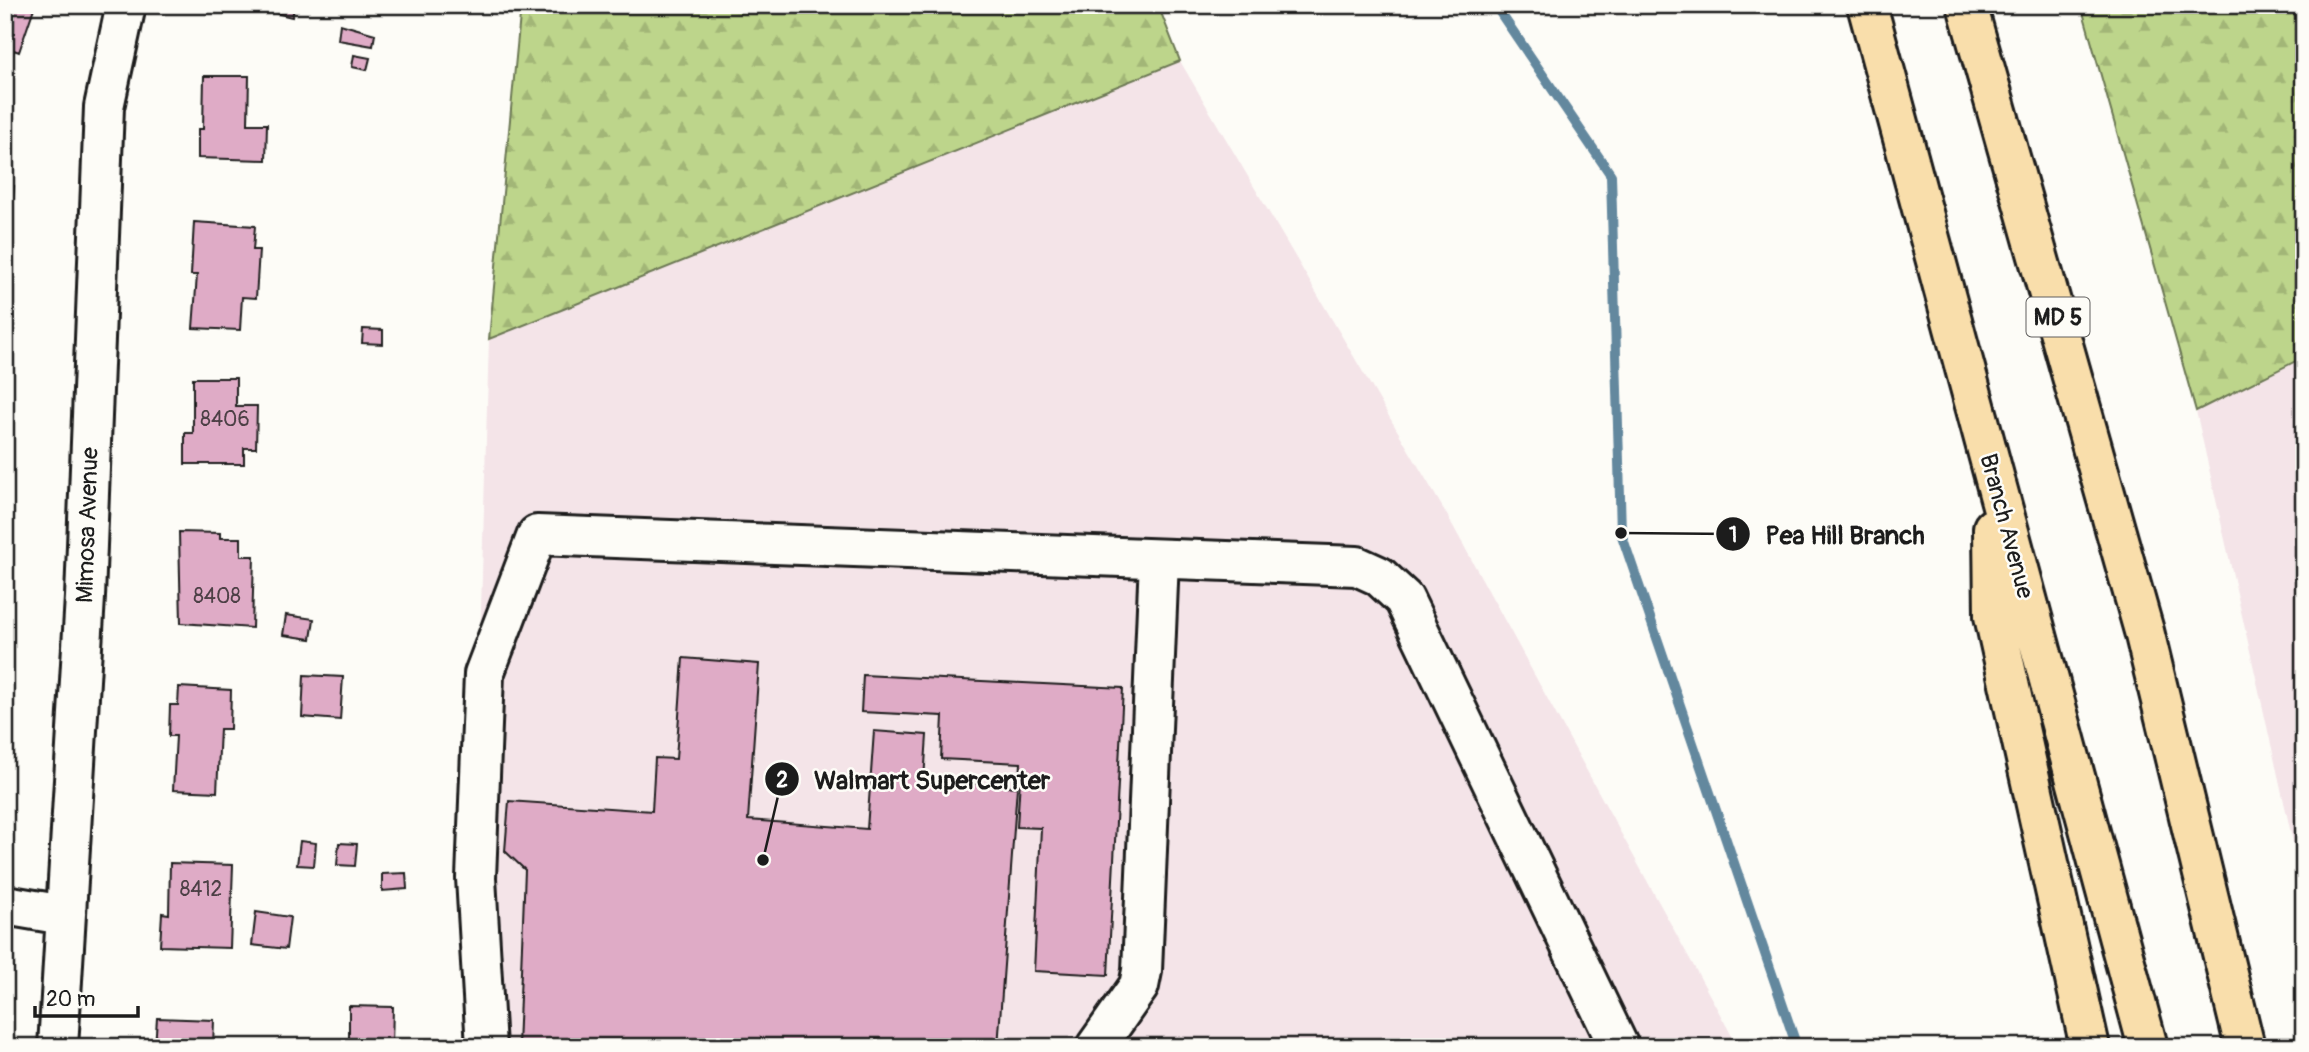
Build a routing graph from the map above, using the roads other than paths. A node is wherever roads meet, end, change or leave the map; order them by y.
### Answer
1 (126, 5) edge
2 (1867, 5) edge
3 (1967, 5) edge
4 (1992, 470) junction
5 (1158, 559) junction
6 (2144, 631) junction
7 (5, 905) edge
8 (64, 915) junction
9 (58, 1047) edge
10 (486, 1047) edge
11 (1096, 1047) edge
12 (1619, 1047) edge
13 (2090, 1047) edge
14 (2148, 1047) edge
15 (2245, 1047) edge
16 (2270, 1047) edge

1 - 8 street, Mimosa Avenue
2 - 4 highway, Branch Avenue
3 - 6 highway, MD 5
4 - 13 highway
4 - 14 highway, Branch Avenue
5 - 10 street
5 - 11 street
5 - 12 street
6 - 15 highway, MD 5
6 - 16 highway
7 - 8 street
8 - 9 street, Mimosa Avenue

